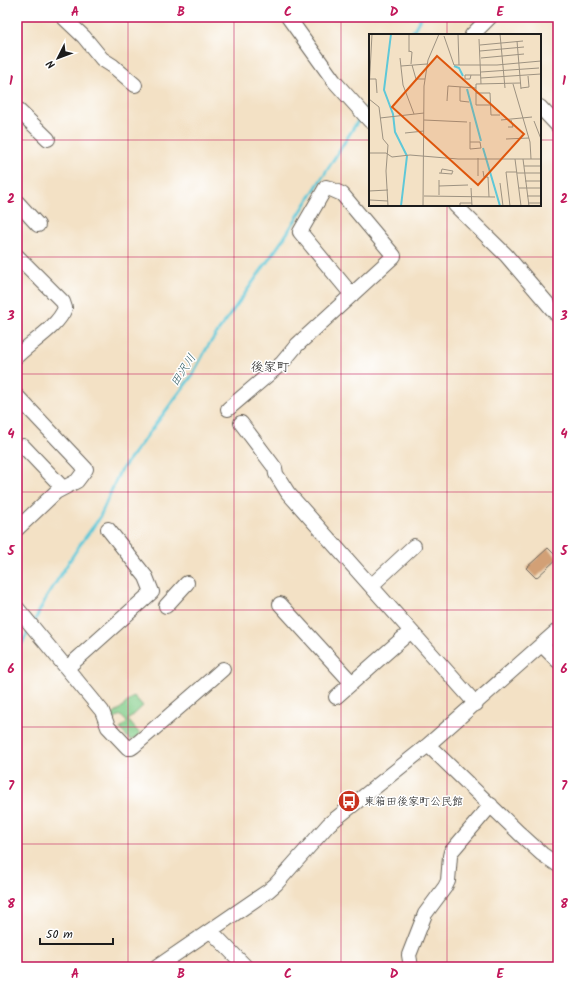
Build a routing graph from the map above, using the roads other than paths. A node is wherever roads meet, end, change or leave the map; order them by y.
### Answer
1 (63, 17) edge
2 (288, 17) edge
3 (490, 17) edge
4 (473, 34) edge
5 (134, 84) dead end
6 (17, 108) edge
7 (541, 108) edge
8 (369, 120) edge
9 (558, 126) edge
10 (48, 139) dead end
11 (17, 202) edge
12 (457, 206) edge
13 (38, 225) dead end
14 (17, 256) edge
15 (352, 294) junction
16 (558, 316) edge
17 (17, 356) edge
18 (17, 396) edge
19 (228, 409) dead end
20 (241, 423) dead end
21 (23, 446) dead end
22 (62, 488) junction
23 (17, 529) edge
24 (108, 529) dead end
25 (414, 546) dead end
26 (187, 583) dead end
27 (371, 586) junction
28 (280, 604) dead end
29 (166, 606) dead end
30 (17, 608) edge
31 (558, 630) edge
32 (411, 631) junction
33 (542, 645) junction
34 (558, 661) edge
35 (67, 668) junction
36 (223, 669) dead end
37 (352, 683) junction
38 (336, 697) dead end
39 (476, 704) junction
40 (428, 745) junction
41 (490, 805) junction
42 (558, 865) edge
43 (211, 931) junction
44 (157, 967) edge
45 (246, 967) edge
46 (411, 967) edge

1 - 5 street
2 - 8 street
3 - 4 street
6 - 10 street
7 - 9 street
11 - 13 street
12 - 16 street
14 - 17 street
15 - 15 street
15 - 19 street
18 - 22 street
20 - 27 street
21 - 22 street
22 - 23 street
24 - 35 street
25 - 27 street
26 - 29 street
27 - 32 street
28 - 37 street
30 - 35 street
31 - 33 street
32 - 37 street
32 - 39 street
33 - 34 street
33 - 39 street
35 - 36 street
37 - 38 street
39 - 40 street
40 - 41 street
40 - 43 street
41 - 42 street
41 - 46 street
43 - 44 street
43 - 45 street

